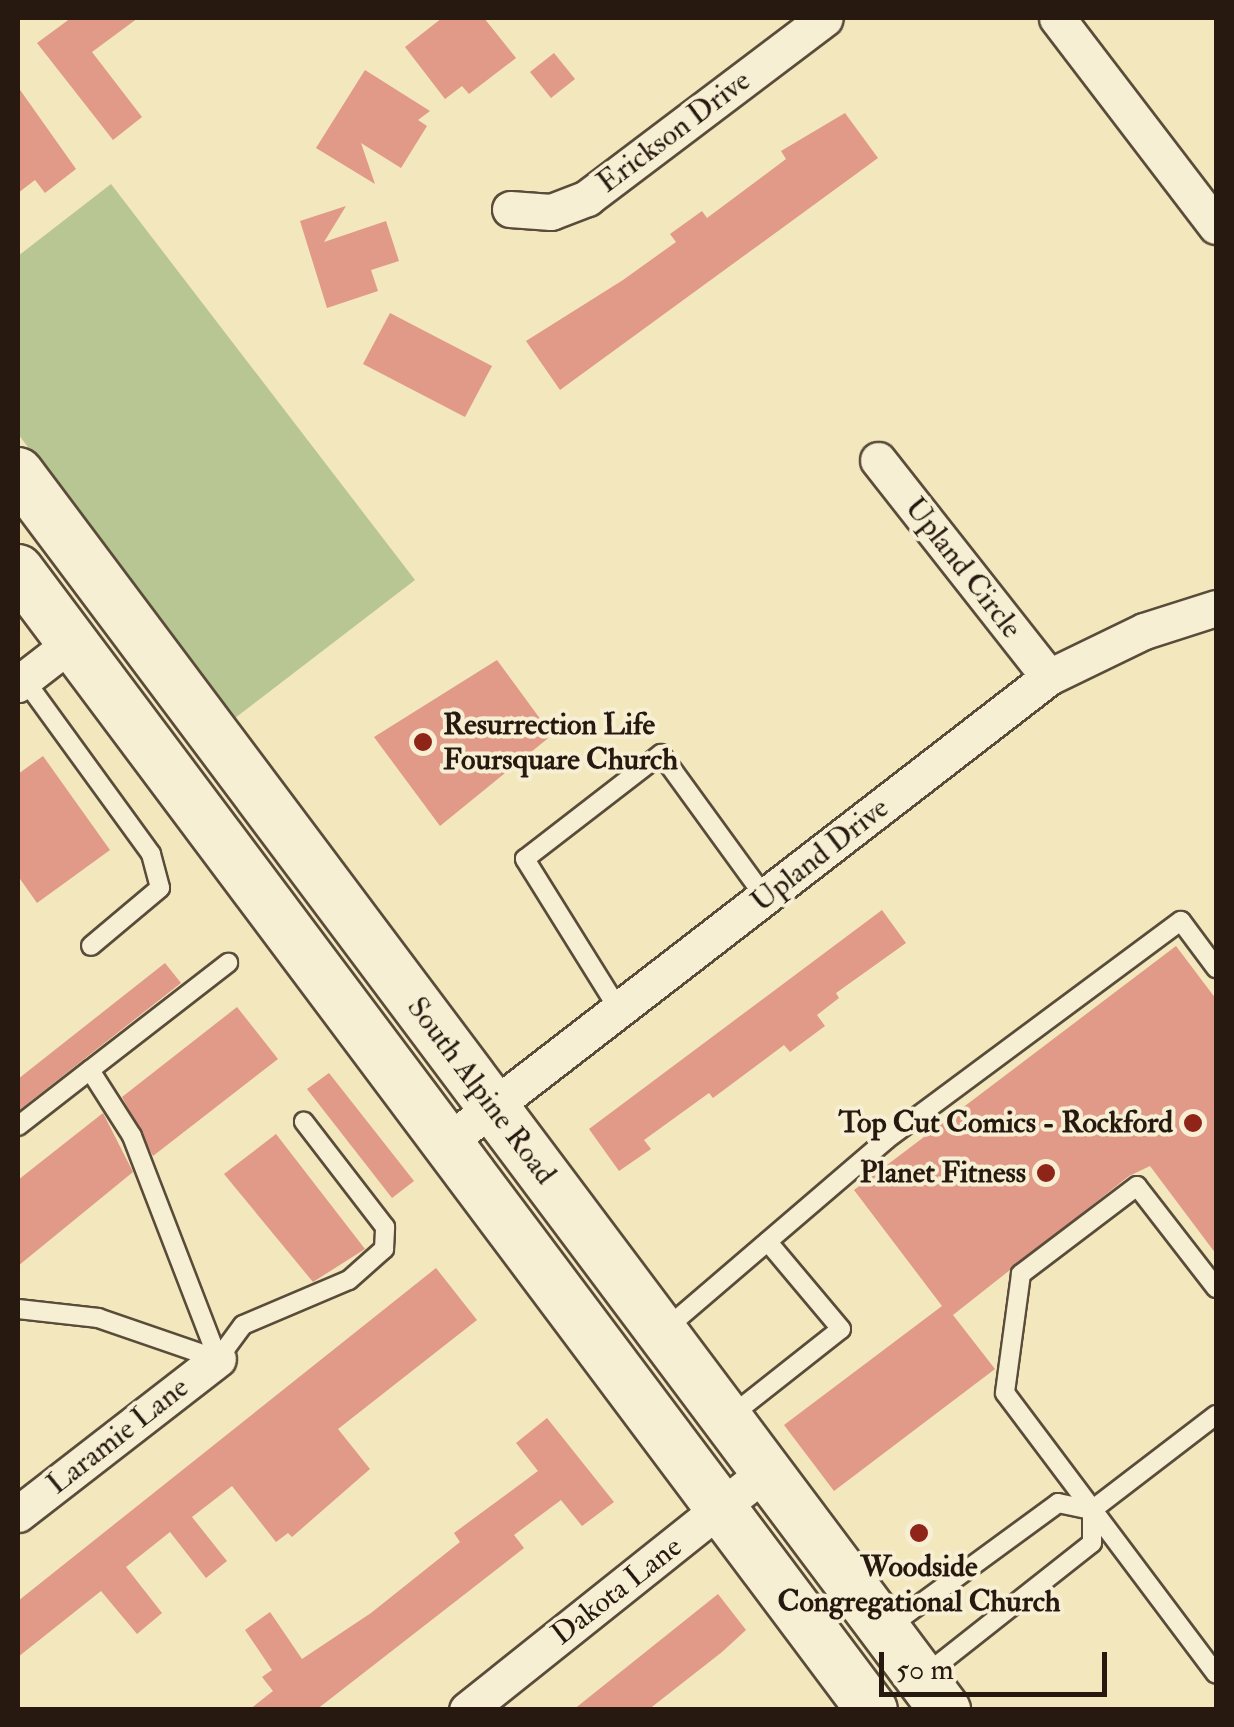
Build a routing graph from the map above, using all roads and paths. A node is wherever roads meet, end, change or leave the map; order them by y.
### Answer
1 (824, 18) edge
2 (1057, 18) edge
3 (510, 209) dead end
4 (1216, 226) edge
5 (878, 460) dead end
6 (18, 473) edge
7 (18, 570) edge
8 (1216, 608) edge
9 (71, 643) junction
10 (1050, 677) junction
11 (21, 682) edge
12 (765, 897) junction
13 (91, 946) dead end
14 (228, 963) dead end
15 (1216, 968) edge
16 (619, 1010) junction
17 (90, 1070) junction
18 (494, 1107) junction
19 (304, 1122) dead end
20 (18, 1126) edge
21 (446, 1142) junction
22 (768, 1242) junction
23 (1216, 1288) edge
24 (18, 1309) edge
25 (662, 1332) junction
26 (218, 1359) junction
27 (1216, 1415) edge
28 (727, 1419) junction
29 (766, 1471) junction
30 (721, 1508) junction
31 (1092, 1510) junction
32 (18, 1514) edge
33 (885, 1630) junction
34 (1216, 1674) edge
35 (933, 1694) edge
36 (468, 1710) edge
37 (872, 1710) edge

1 - 3 street, Erickson Drive
2 - 4 street
5 - 10 street, Upland Circle
6 - 18 main road, South Alpine Road
7 - 9 main road, South Alpine Road
8 - 10 street, Upland Drive
9 - 11 street
9 - 21 main road, South Alpine Road
10 - 12 street, Upland Drive
11 - 13 lane
12 - 16 street, Upland Drive
12 - 16 lane
14 - 17 lane
15 - 22 lane
16 - 18 street, Upland Drive
17 - 20 lane
17 - 26 lane
18 - 21 street, Upland Drive
18 - 25 main road, South Alpine Road
19 - 26 lane
21 - 30 main road, South Alpine Road
22 - 25 lane
22 - 28 lane
23 - 31 lane
24 - 26 lane
25 - 28 main road, South Alpine Road
26 - 32 street, Laramie Lane
27 - 31 lane
28 - 29 main road, South Alpine Road
29 - 30 street, Dakota Lane
29 - 33 main road, South Alpine Road
30 - 36 street, Dakota Lane
30 - 37 main road, South Alpine Road
31 - 33 lane
31 - 34 lane
31 - 35 lane
33 - 35 main road, South Alpine Road

